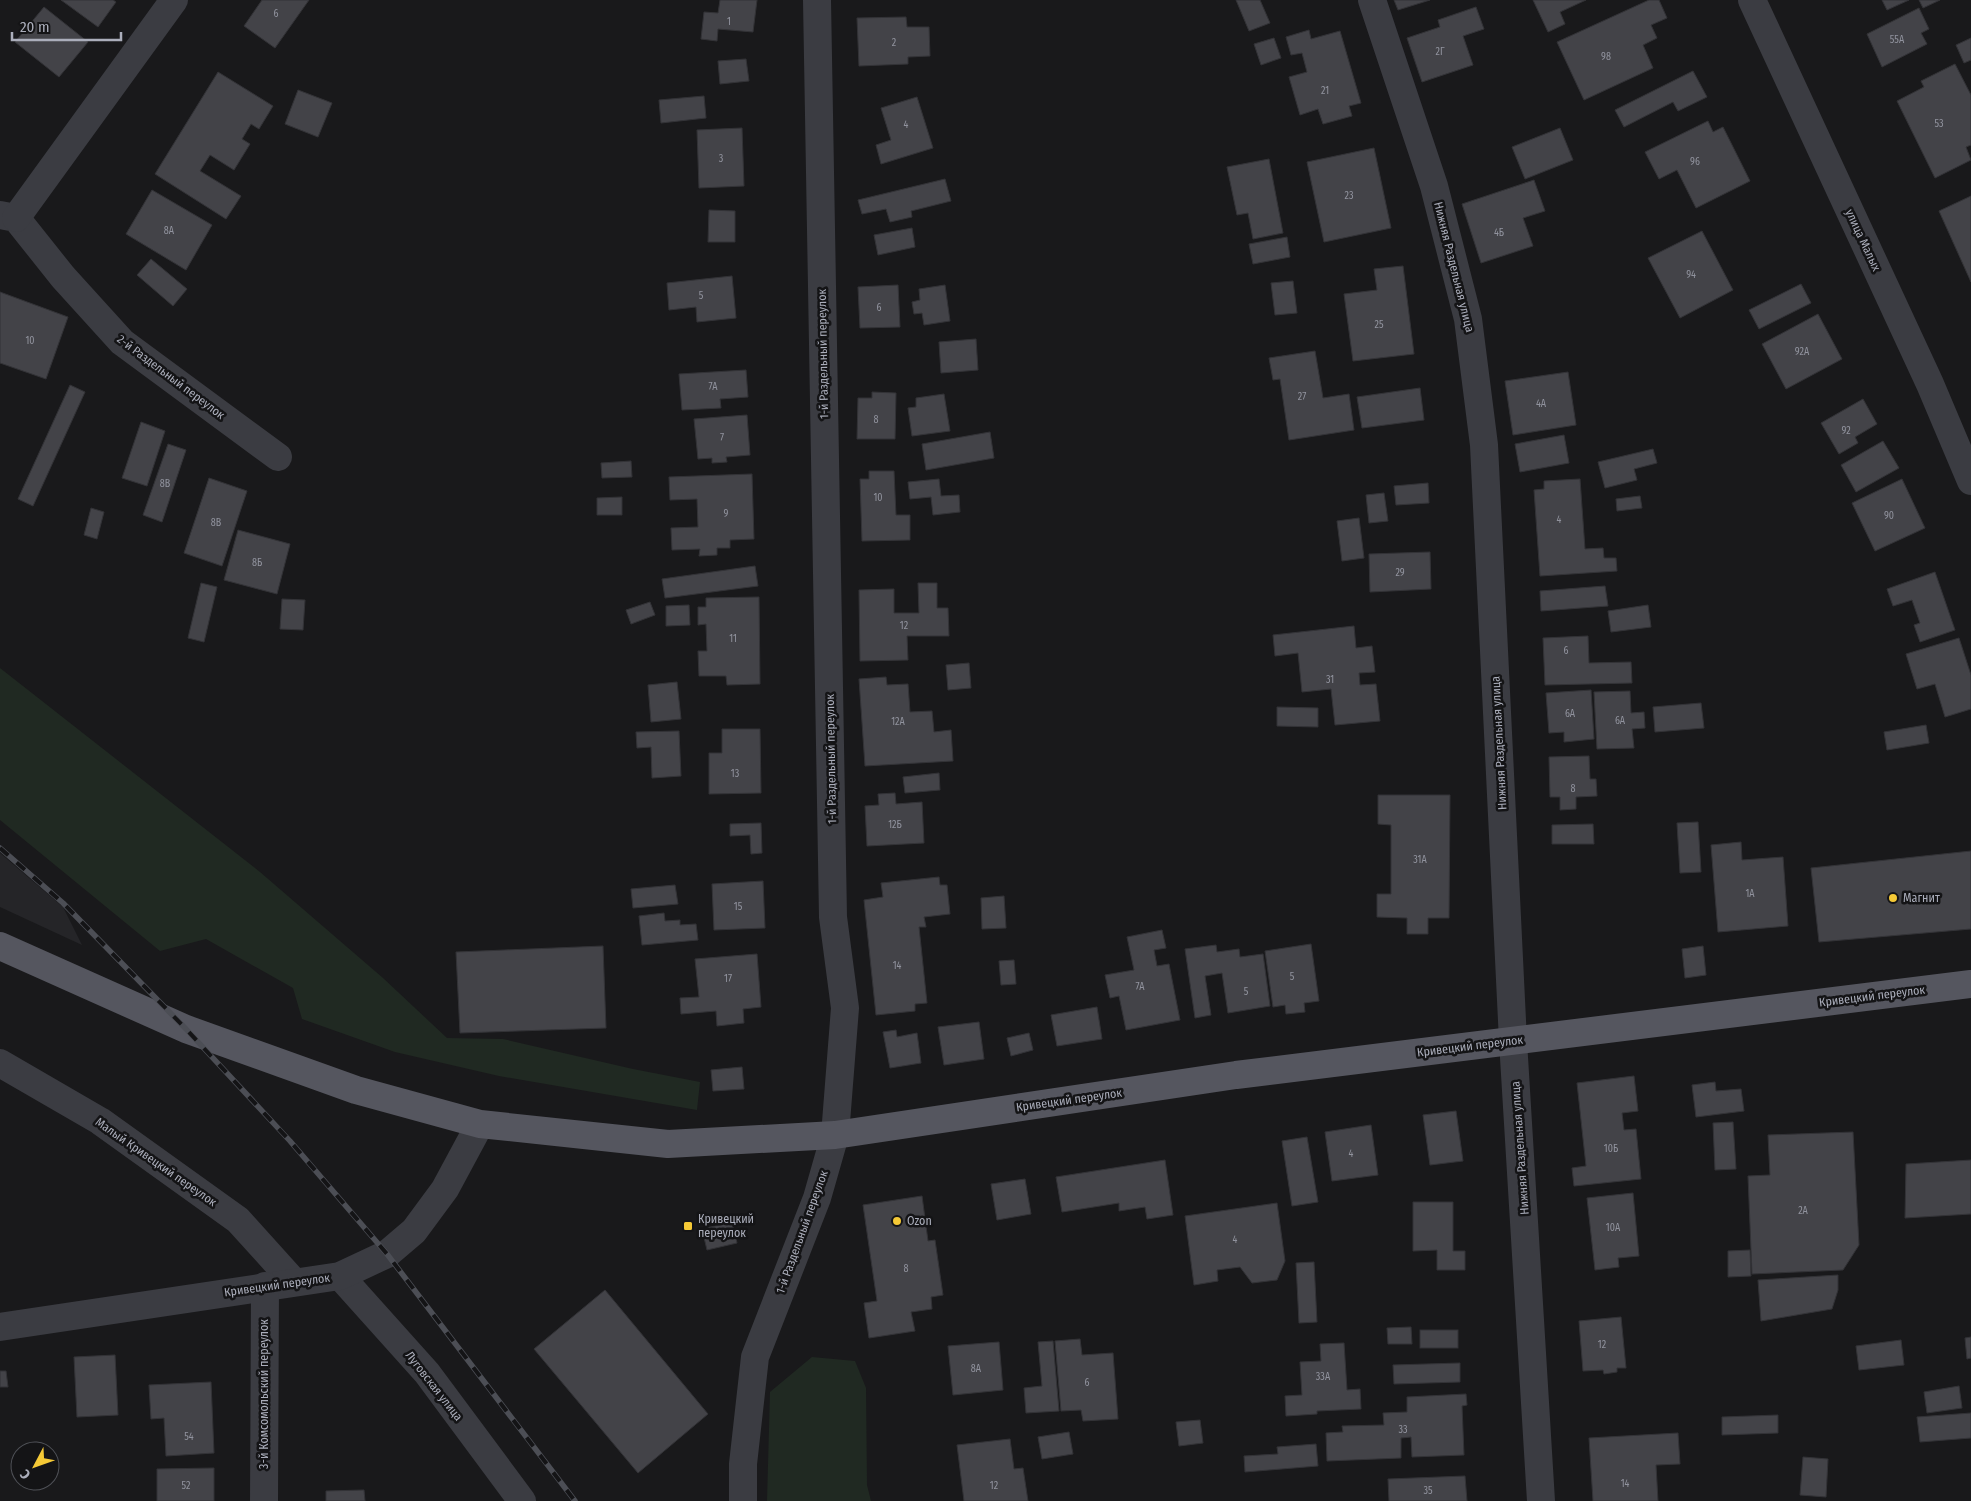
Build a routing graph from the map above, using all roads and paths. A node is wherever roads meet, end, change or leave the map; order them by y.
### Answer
1 (174, 0) edge
2 (817, 0) edge
3 (1372, 0) edge
4 (1752, 0) edge
5 (8, 216) edge
6 (278, 456) dead end
7 (1971, 481) edge
8 (0, 946) edge
9 (1971, 984) edge
10 (1513, 1041) junction
11 (0, 1063) edge
12 (480, 1124) junction
13 (835, 1135) junction
14 (340, 1276) junction
15 (294, 1282) junction
16 (264, 1286) junction
17 (0, 1327) edge
18 (264, 1501) edge
19 (522, 1501) edge
20 (743, 1501) edge
21 (1541, 1501) edge

1 - 5 street, 2-й Раздельный переулок
2 - 13 street, 1-й Раздельный переулок
3 - 10 street, Нижняя Раздельная улица
4 - 7 street, улица Малых
5 - 6 street, 2-й Раздельный переулок
8 - 12 main road
9 - 10 main road, Кривецкий переулок
10 - 13 main road, Кривецкий переулок
10 - 21 street, Нижняя Раздельная улица
11 - 15 street, Малый Кривецкий переулок
12 - 13 main road, Кривецкий переулок
12 - 14 street, Кривецкий переулок
13 - 20 street, 1-й Раздельный переулок
14 - 15 street, Кривецкий переулок
14 - 19 street, Луговская улица
15 - 16 street, Кривецкий переулок
16 - 17 street, Кривецкий переулок
16 - 18 street, 3-й Комсомольский переулок

